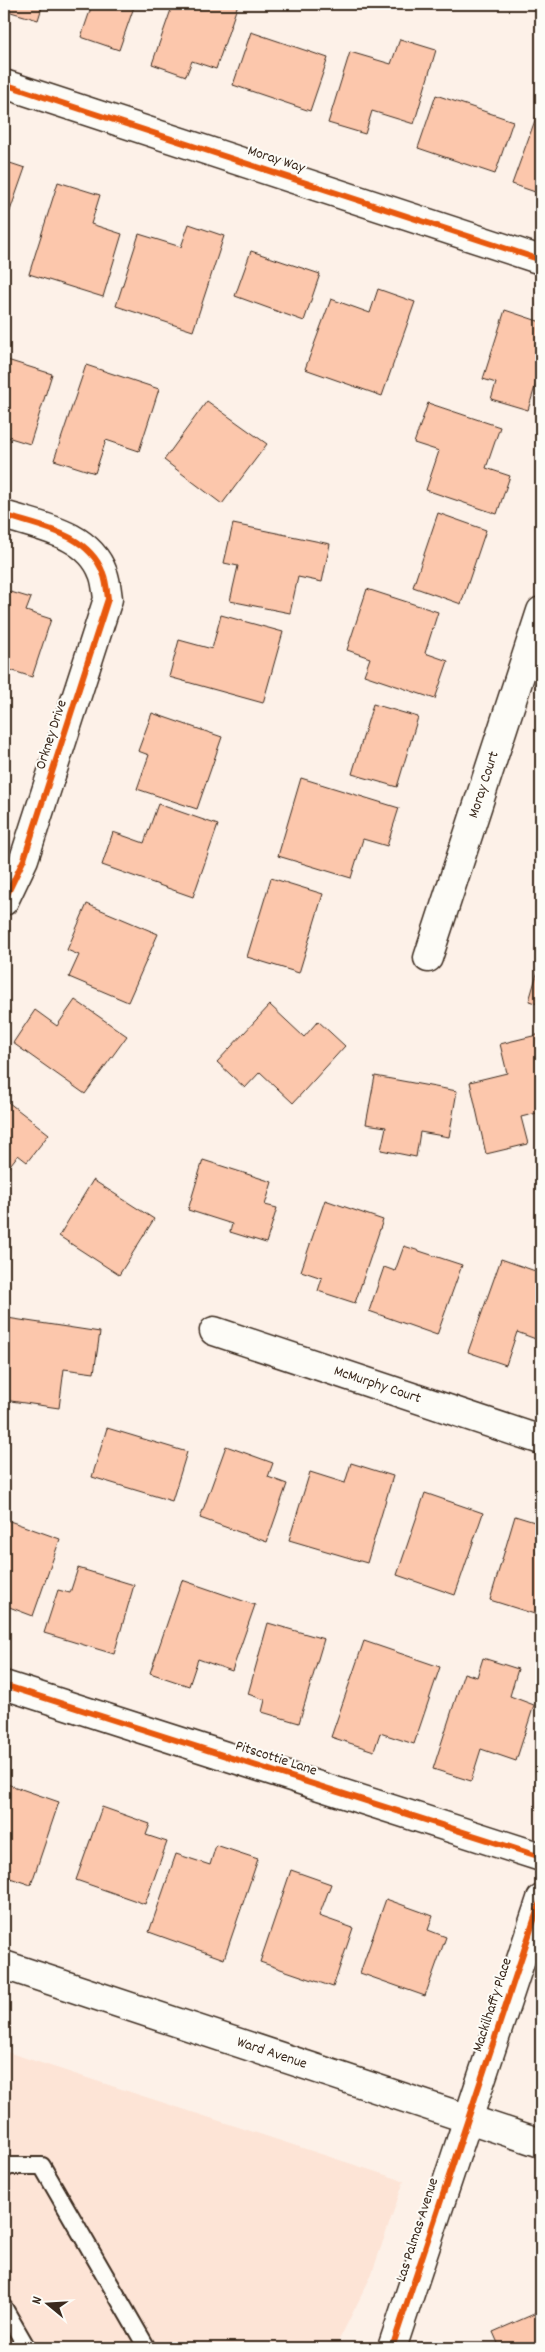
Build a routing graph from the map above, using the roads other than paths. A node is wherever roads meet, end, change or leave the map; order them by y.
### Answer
1 (4, 84) edge
2 (541, 260) edge
3 (4, 515) edge
4 (541, 611) edge
5 (4, 901) edge
6 (428, 958) dead end
7 (214, 1331) dead end
8 (541, 1440) edge
9 (4, 1685) edge
10 (541, 1857) edge
11 (541, 1899) edge
12 (4, 1965) edge
13 (468, 2119) junction
14 (541, 2143) edge
15 (4, 2169) edge
16 (4, 2308) edge
17 (27, 2348) edge
18 (147, 2348) edge
19 (392, 2348) edge

1 - 2 street, Moray Way
3 - 5 street, Orkney Drive
4 - 6 street, Moray Court
7 - 8 street, McMurphy Court
9 - 10 street, Pitscottie Lane
11 - 13 street, Mackilhaffy Place
12 - 13 street, Ward Avenue
13 - 14 street, Ward Avenue
13 - 19 street, Las Palmas Avenue
15 - 18 lane
16 - 17 lane

